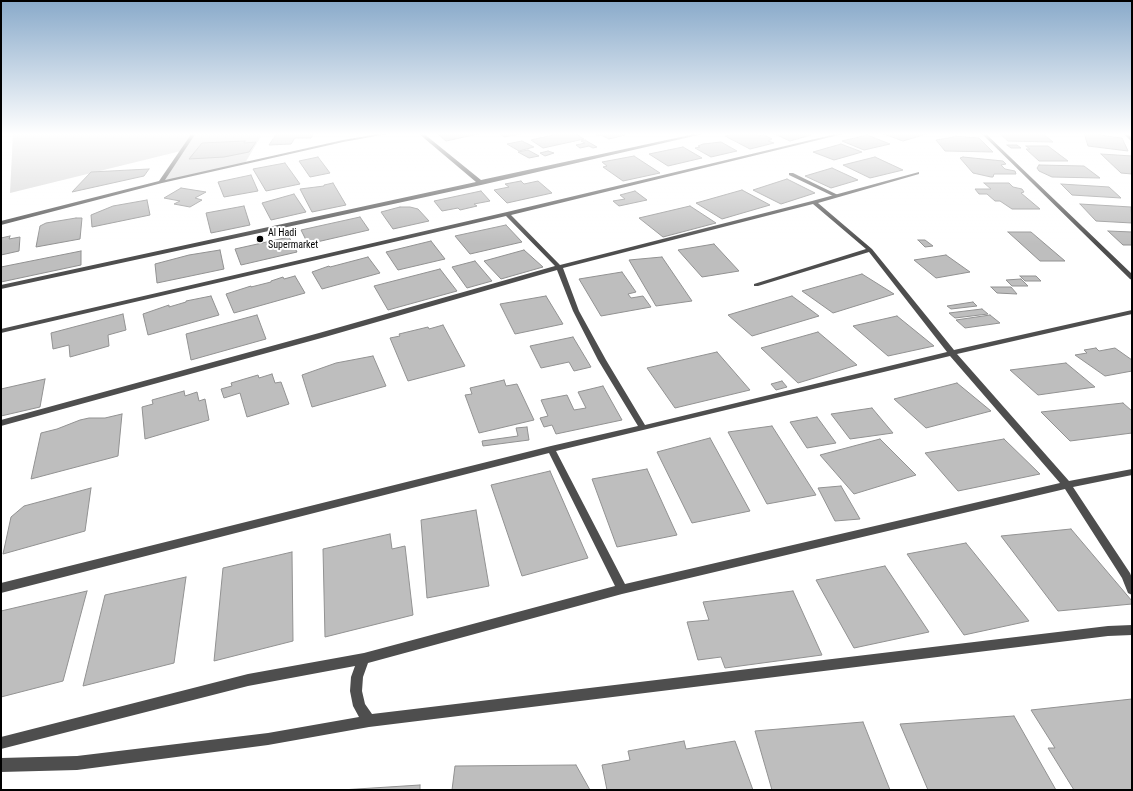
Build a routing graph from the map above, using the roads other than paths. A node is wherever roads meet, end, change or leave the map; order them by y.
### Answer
1 (169, 170) edge
2 (212, 170) edge
3 (464, 170) edge
4 (539, 170) edge
5 (691, 170) edge
6 (1021, 170) edge
7 (917, 173) dead end
8 (791, 174) dead end
9 (161, 182) junction
10 (480, 183) junction
11 (836, 196) junction
12 (814, 202) junction
13 (507, 214) junction
14 (1, 223) edge
15 (870, 250) junction
16 (559, 267) junction
17 (1132, 278) edge
18 (756, 286) dead end
19 (1, 287) edge
20 (1132, 312) edge
21 (1, 331) edge
22 (952, 353) junction
23 (1, 423) edge
24 (643, 428) junction
25 (551, 449) junction
26 (1131, 474) edge
27 (1067, 485) junction
28 (1, 588) edge
29 (622, 589) junction
30 (1132, 590) edge
31 (1132, 630) edge
32 (364, 660) junction
33 (369, 722) junction
34 (1, 743) edge
35 (1, 764) edge

1 - 9 street
2 - 9 street
3 - 10 street
4 - 10 street
5 - 13 street
6 - 17 street
7 - 11 street
8 - 11 street
9 - 14 street
10 - 19 street
11 - 12 street
12 - 15 street
12 - 16 street
13 - 16 street
13 - 21 street
15 - 18 street
15 - 22 street
16 - 23 street
16 - 24 street
20 - 22 street
22 - 24 street
22 - 27 street
24 - 25 street
25 - 28 street
25 - 29 street
26 - 27 street
27 - 29 street
27 - 30 street
29 - 32 street
31 - 33 street
32 - 33 street
32 - 34 street
33 - 35 street

